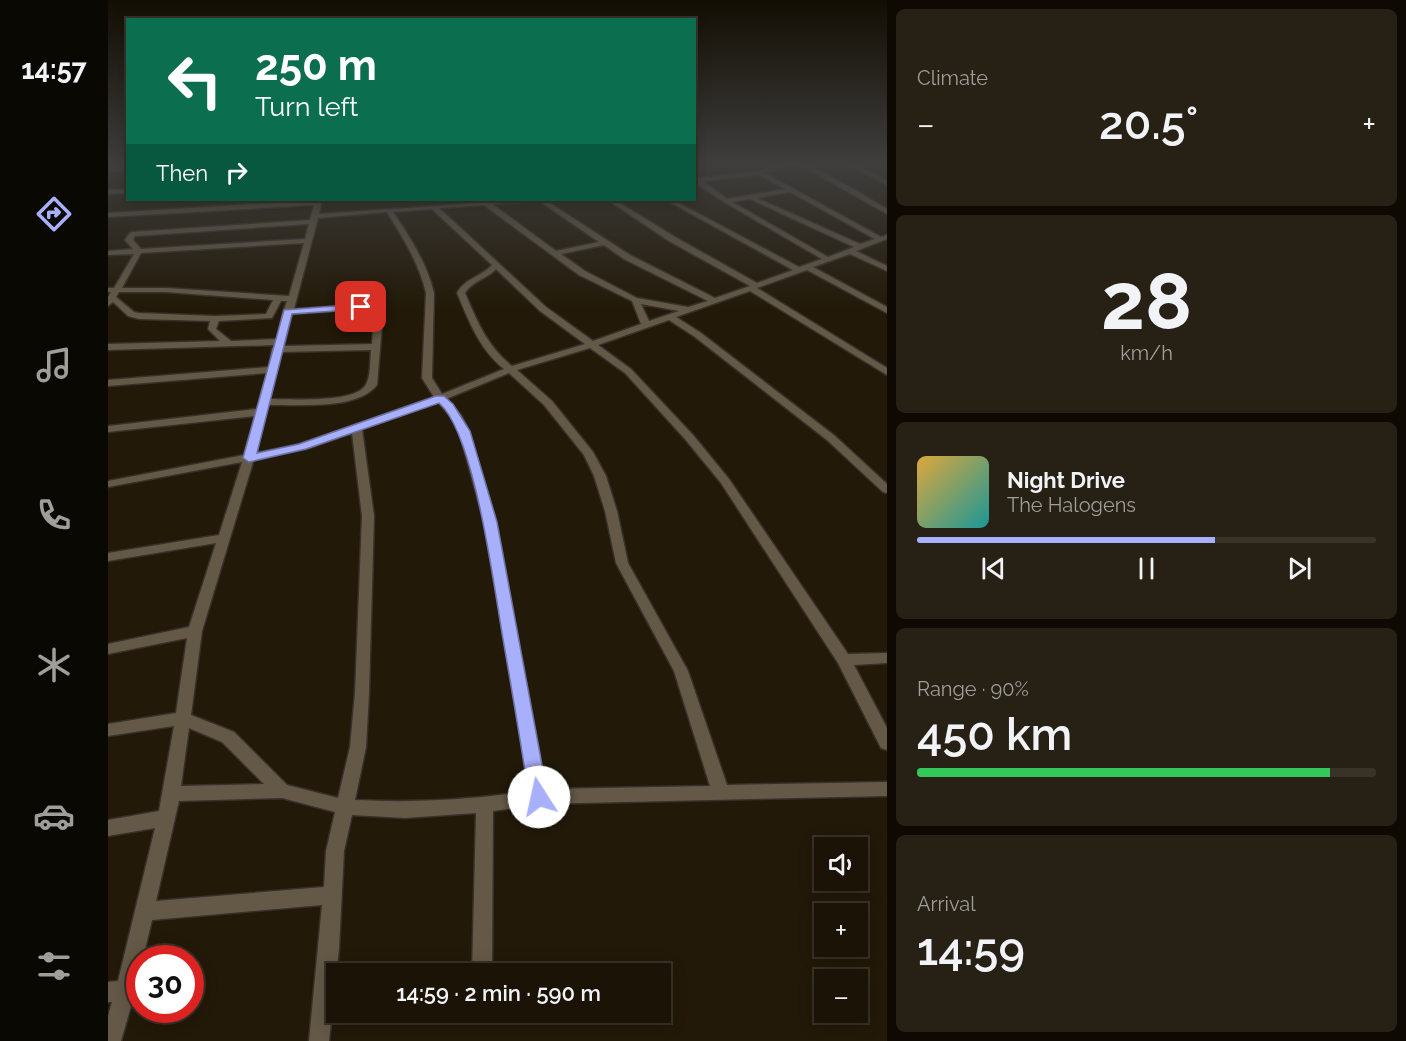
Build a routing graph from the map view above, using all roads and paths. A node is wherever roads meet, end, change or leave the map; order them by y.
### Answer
1 (389, 211) edge
2 (234, 212) edge
3 (304, 212) edge
4 (317, 212) edge
5 (439, 212) edge
6 (498, 212) edge
7 (559, 212) edge
8 (629, 212) edge
9 (692, 212) edge
10 (744, 212) edge
11 (783, 212) edge
12 (829, 212) edge
13 (108, 214) edge
14 (309, 241) junction
15 (882, 241) edge
16 (605, 243) junction
17 (860, 247) junction
18 (139, 251) junction
19 (850, 251) junction
20 (555, 253) junction
21 (108, 254) edge
22 (827, 259) junction
23 (496, 264) junction
24 (803, 268) junction
25 (887, 268) edge
26 (754, 287) junction
27 (112, 296) edge
28 (635, 300) junction
29 (713, 300) junction
30 (286, 303) junction
31 (688, 310) junction
32 (887, 310) edge
33 (670, 317) junction
34 (215, 318) junction
35 (646, 325) junction
36 (230, 344) junction
37 (593, 344) junction
38 (278, 345) junction
39 (375, 346) junction
40 (108, 347) edge
41 (511, 369) junction
42 (272, 370) junction
43 (887, 372) edge
44 (108, 383) edge
45 (440, 398) junction
46 (262, 407) junction
47 (357, 428) junction
48 (108, 429) edge
49 (249, 458) junction
50 (108, 484) edge
51 (887, 490) edge
52 (225, 538) junction
53 (108, 557) edge
54 (195, 631) junction
55 (108, 649) edge
56 (887, 658) edge
57 (844, 660) junction
58 (182, 718) junction
59 (108, 730) edge
60 (887, 743) edge
61 (887, 789) edge
62 (282, 791) junction
63 (721, 793) junction
64 (172, 794) junction
65 (539, 797) junction
66 (485, 805) junction
67 (344, 807) junction
68 (166, 818) junction
69 (108, 828) edge
70 (333, 895) junction
71 (144, 911) junction
72 (482, 963) edge
73 (117, 991) edge
74 (111, 1041) edge
75 (319, 1041) edge

1 - 45 street
2 - 13 street
3 - 18 street
4 - 14 street
5 - 23 street
6 - 20 street
7 - 16 street
8 - 26 street
9 - 24 street
10 - 22 street
11 - 17 street
12 - 15 street
14 - 18 street
14 - 30 street
15 - 17 street
16 - 20 street
16 - 29 street
17 - 19 street
18 - 21 street
18 - 27 street
19 - 22 street
19 - 25 street
20 - 28 street
22 - 24 street
23 - 37 street
23 - 41 street
24 - 26 street
24 - 32 street
26 - 29 street
26 - 43 street
27 - 30 street
27 - 34 street
28 - 31 street
28 - 35 street
29 - 31 street
30 - 34 street
30 - 38 street
30 - 39 street
31 - 33 street
33 - 35 street
33 - 51 street
34 - 36 street
35 - 37 street
36 - 38 street
36 - 40 street
37 - 41 street
37 - 57 street
38 - 39 street
38 - 42 street
39 - 46 street
41 - 45 street
41 - 63 street
42 - 44 street
42 - 46 street
45 - 47 street
45 - 65 street
46 - 48 street
46 - 49 street
47 - 49 street
47 - 67 street
49 - 50 street
49 - 52 street
52 - 53 street
52 - 54 street
54 - 55 street
54 - 58 street
56 - 57 street
57 - 60 street
58 - 59 street
58 - 62 street
58 - 64 street
61 - 63 street
62 - 64 street
62 - 67 street
63 - 65 street
64 - 68 street
65 - 66 street
66 - 67 street
66 - 72 street
67 - 70 street
68 - 69 street
68 - 71 street
70 - 71 street
70 - 75 street
71 - 73 street
73 - 74 street

